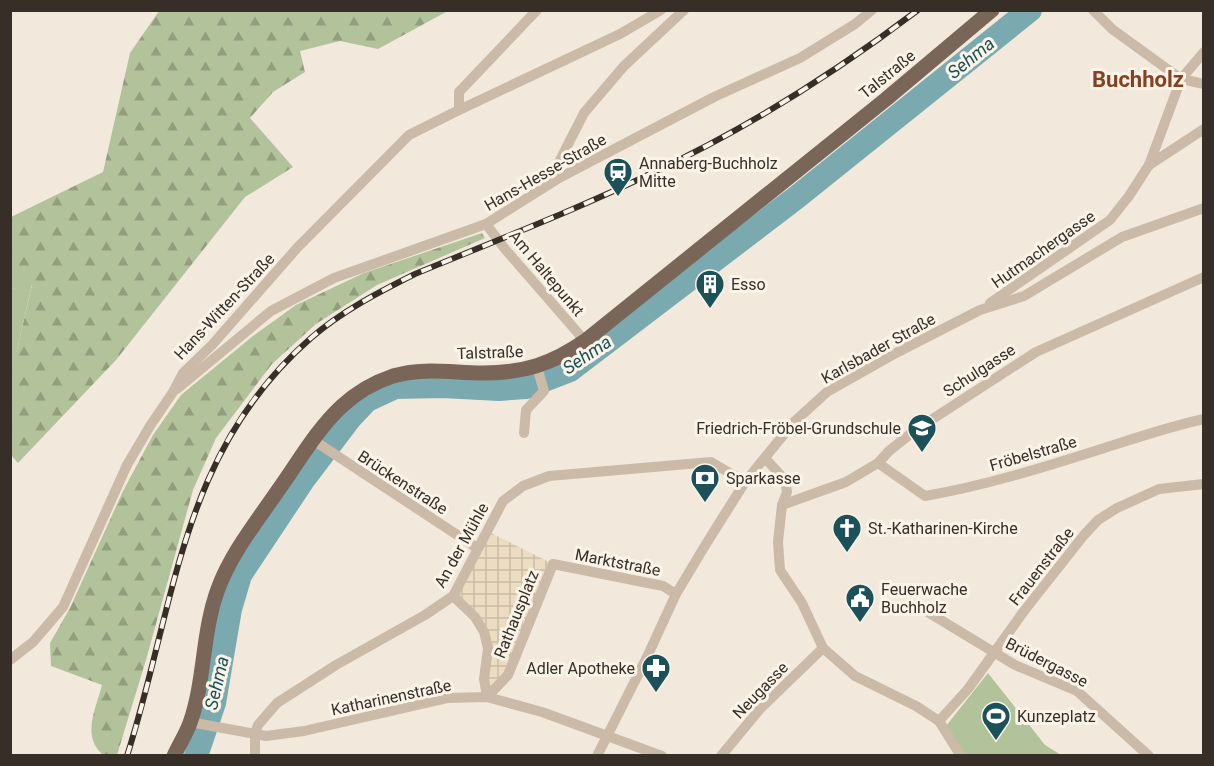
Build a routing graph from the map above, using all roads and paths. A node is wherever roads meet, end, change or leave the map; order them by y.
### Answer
1 (537, 10) edge
2 (661, 10) edge
3 (684, 10) edge
4 (872, 10) edge
5 (992, 10) edge
6 (1093, 10) edge
7 (1203, 52) edge
8 (1181, 79) junction
9 (1203, 84) edge
10 (459, 110) junction
11 (1203, 129) edge
12 (1149, 165) junction
13 (559, 178) junction
14 (1203, 208) edge
15 (486, 224) junction
16 (1203, 277) edge
17 (980, 310) junction
18 (585, 341) junction
19 (538, 371) junction
20 (173, 392) junction
21 (1203, 419) edge
22 (524, 433) dead end
23 (317, 443) junction
24 (765, 458) junction
25 (878, 463) junction
26 (745, 482) junction
27 (1203, 484) edge
28 (782, 505) junction
29 (477, 548) junction
30 (552, 564) joint
31 (676, 594) junction
32 (453, 596) junction
33 (921, 608) dead end
34 (823, 648) junction
35 (995, 652) junction
36 (10, 660) edge
37 (487, 697) junction
38 (939, 721) junction
39 (194, 723) junction
40 (255, 733) junction
41 (608, 736) junction
42 (174, 756) edge
43 (255, 756) edge
44 (597, 756) edge
45 (662, 756) edge
46 (722, 756) edge
47 (961, 756) edge
48 (1149, 756) edge

1 - 10 street
2 - 10 street, Hans-Witten-Straße
3 - 13 street
4 - 13 street, Hans-Hesse-Straße
5 - 18 main road, Talstraße
6 - 8 street
7 - 8 street, Hutmachergasse
8 - 9 street
8 - 12 street, Hutmachergasse
10 - 20 street, Hans-Witten-Straße
11 - 12 street
12 - 17 street, Hutmachergasse
13 - 15 street, Hans-Hesse-Straße
14 - 17 street, Karlsbader Straße
15 - 18 street, Am Haltepunkt
15 - 20 street, Hans-Hesse-Straße
16 - 25 street, Schulgasse
17 - 24 street, Karlsbader Straße
18 - 19 main road, Talstraße
19 - 22 street
19 - 23 main road, Talstraße
20 - 36 street, Hans-Witten-Straße
21 - 25 street, Fröbelstraße
23 - 29 street, Brückenstraße
23 - 39 main road, Talstraße
24 - 26 street, Karlsbader Straße
24 - 28 street
25 - 28 street, Schulgasse
26 - 29 street, An der Mühle
26 - 31 street, Karlsbader Straße
27 - 35 street, Frauenstraße
28 - 34 street
29 - 32 street, An der Mühle
30 - 31 street, Marktstraße
30 - 37 street, Rathausplatz
31 - 41 street, Karlsbader Straße
32 - 37 street, Rathausplatz
32 - 40 street, An der Mühle
33 - 35 street, Brüdergasse
34 - 38 street
34 - 46 street, Neugasse
35 - 38 street, Frauenstraße
35 - 48 street, Brüdergasse
37 - 40 street, Katharinenstraße
37 - 41 street, Katharinenstraße
38 - 47 street
39 - 40 street, Katharinenstraße
39 - 42 main road, Talstraße
40 - 43 street
41 - 44 street, Karlsbader Straße
41 - 45 street, Katharinenstraße

